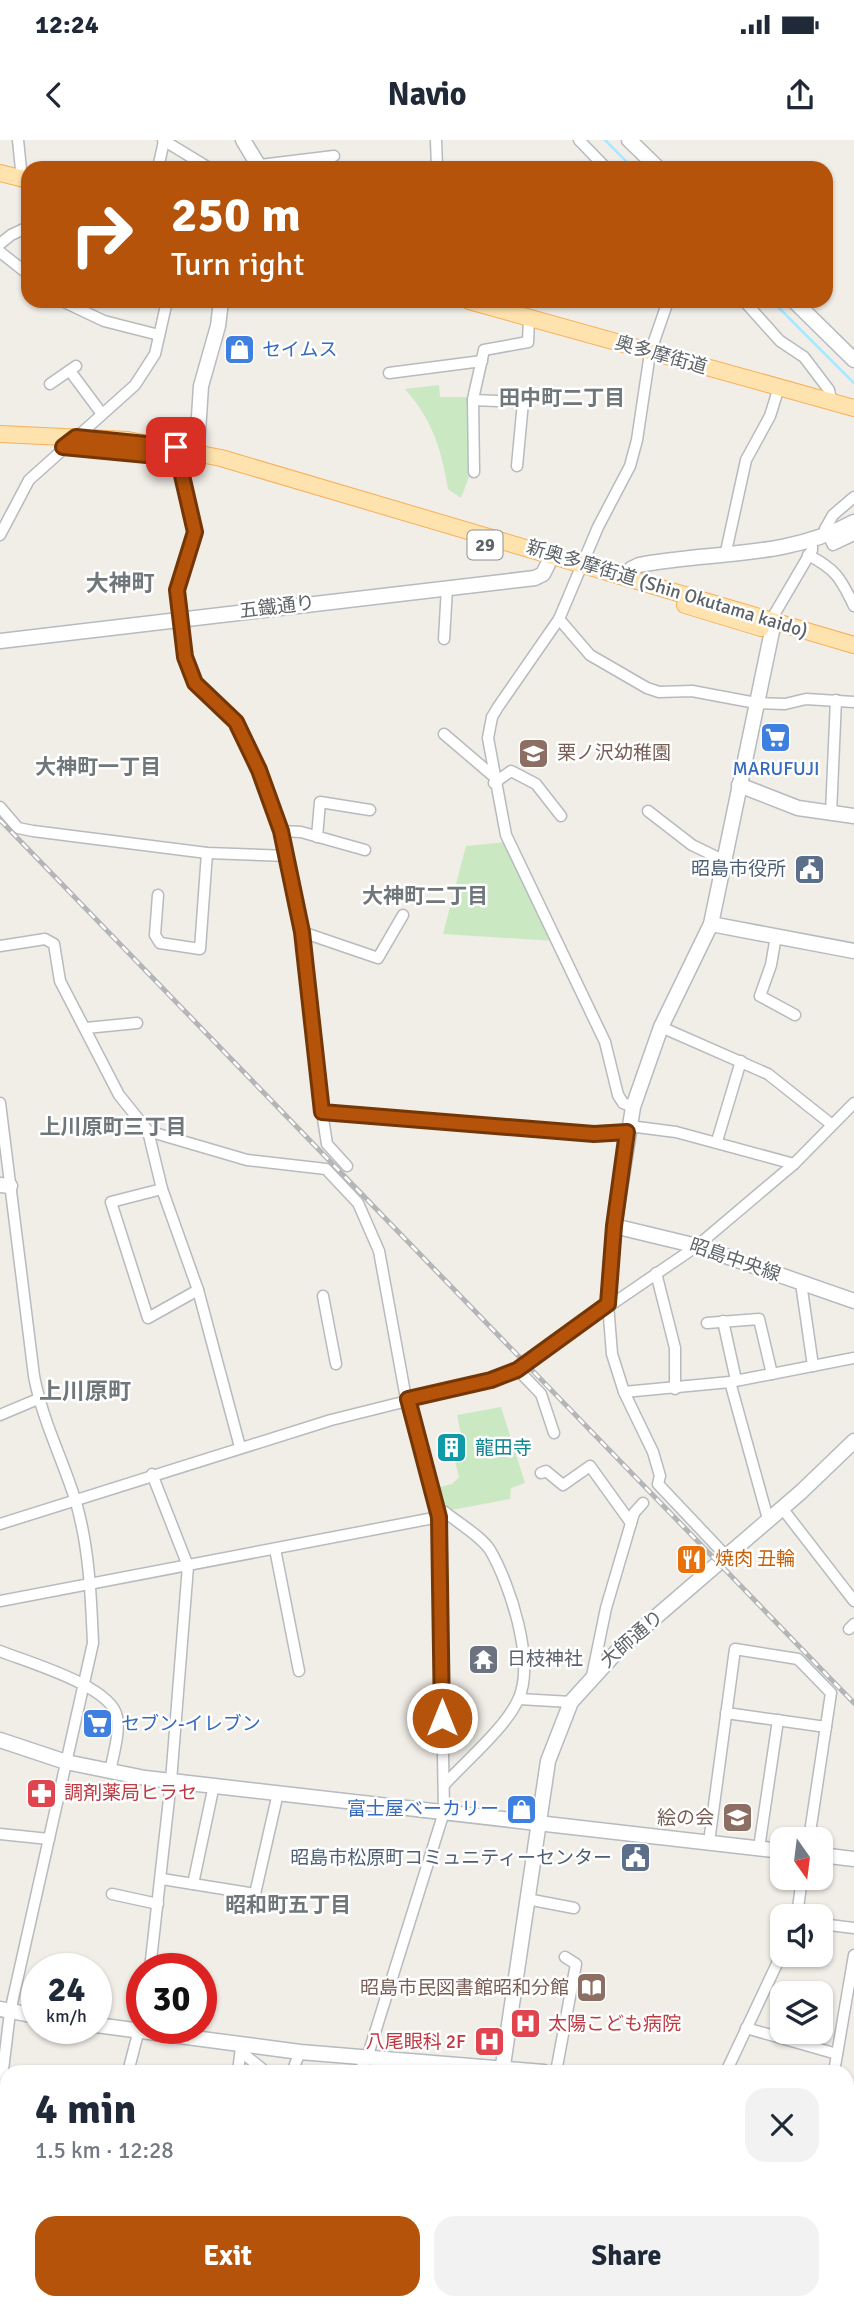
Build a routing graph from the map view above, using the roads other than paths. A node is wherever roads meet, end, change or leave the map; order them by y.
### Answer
1 (18, 140) edge
2 (164, 140) edge
3 (243, 140) edge
4 (436, 140) edge
5 (579, 140) edge
6 (629, 140) edge
7 (334, 156) dead end
8 (22, 161) edge
9 (160, 161) edge
10 (198, 161) edge
11 (257, 161) edge
12 (297, 161) edge
13 (437, 161) edge
14 (599, 161) edge
15 (651, 161) edge
16 (0, 173) edge
17 (21, 179) edge
18 (21, 230) edge
19 (0, 244) edge
20 (0, 252) edge
21 (21, 268) edge
22 (77, 308) edge
23 (165, 308) edge
24 (219, 308) edge
25 (493, 308) edge
26 (666, 308) edge
27 (750, 308) edge
28 (801, 308) edge
29 (528, 318) junction
30 (159, 335) junction
31 (650, 354) junction
32 (854, 360) edge
33 (482, 361) junction
34 (389, 373) dead end
35 (50, 384) dead end
36 (779, 387) junction
37 (473, 400) junction
38 (832, 403) junction
39 (854, 408) edge
40 (102, 414) junction
41 (0, 434) edge
42 (76, 437) junction
43 (0, 443) edge
44 (63, 447) junction
45 (197, 457) junction
46 (178, 458) junction
47 (517, 466) dead end
48 (474, 472) dead end
49 (854, 497) edge
50 (854, 522) edge
51 (0, 535) edge
52 (854, 535) edge
53 (819, 538) junction
54 (808, 555) junction
55 (725, 556) junction
56 (548, 565) junction
57 (581, 569) junction
58 (627, 578) junction
59 (447, 588) junction
60 (854, 606) edge
61 (559, 619) junction
62 (180, 620) junction
63 (771, 626) junction
64 (444, 639) dead end
65 (0, 641) edge
66 (854, 645) edge
67 (854, 655) edge
68 (836, 700) junction
69 (854, 702) edge
70 (756, 703) junction
71 (444, 734) dead end
72 (493, 779) junction
73 (740, 785) junction
74 (0, 807) edge
75 (370, 810) dead end
76 (648, 811) dead end
77 (831, 813) junction
78 (561, 816) dead end
79 (854, 816) edge
80 (281, 831) junction
81 (317, 837) junction
82 (365, 850) dead end
83 (207, 853) junction
84 (288, 856) junction
85 (725, 862) junction
86 (158, 895) dead end
87 (403, 915) dead end
88 (711, 925) junction
89 (302, 932) junction
90 (776, 936) junction
91 (0, 946) edge
92 (854, 951) edge
93 (795, 1015) dead end
94 (137, 1023) dead end
95 (662, 1027) junction
96 (86, 1028) junction
97 (741, 1061) junction
98 (0, 1103) edge
99 (854, 1103) edge
100 (633, 1107) junction
101 (322, 1112) junction
102 (831, 1124) junction
103 (628, 1129) junction
104 (148, 1130) junction
105 (717, 1141) junction
106 (794, 1164) junction
107 (347, 1166) dead end
108 (5, 1185) edge
109 (162, 1189) junction
110 (614, 1226) junction
111 (697, 1246) junction
112 (656, 1273) junction
113 (801, 1283) junction
114 (198, 1290) junction
115 (323, 1296) dead end
116 (854, 1301) edge
117 (608, 1304) junction
118 (723, 1321) junction
119 (707, 1323) dead end
120 (854, 1358) edge
121 (334, 1360) dead end
122 (813, 1366) junction
123 (517, 1370) junction
124 (772, 1374) junction
125 (733, 1381) junction
126 (675, 1389) junction
127 (624, 1392) junction
128 (38, 1399) junction
129 (408, 1399) junction
130 (0, 1415) edge
131 (554, 1433) dead end
132 (854, 1441) edge
133 (240, 1447) junction
134 (541, 1473) dead end
135 (152, 1475) junction
136 (76, 1501) junction
137 (643, 1503) dead end
138 (782, 1508) junction
139 (438, 1514) junction
140 (768, 1519) junction
141 (631, 1523) junction
142 (0, 1524) edge
143 (275, 1549) junction
144 (727, 1557) junction
145 (188, 1566) junction
146 (91, 1584) junction
147 (0, 1601) edge
148 (854, 1601) edge
149 (0, 1651) edge
150 (299, 1671) dead end
151 (592, 1676) junction
152 (85, 1685) junction
153 (519, 1699) junction
154 (571, 1702) junction
155 (726, 1713) junction
156 (778, 1720) junction
157 (826, 1727) junction
158 (0, 1740) edge
159 (66, 1762) junction
160 (110, 1772) junction
161 (171, 1781) junction
162 (444, 1784) junction
163 (214, 1786) junction
164 (278, 1793) junction
165 (444, 1812) junction
166 (537, 1822) junction
167 (811, 1827) edge
168 (0, 1833) edge
169 (48, 1839) junction
170 (709, 1842) junction
171 (759, 1848) junction
172 (770, 1849) edge
173 (833, 1856) edge
174 (854, 1859) edge
175 (162, 1879) junction
176 (193, 1884) junction
177 (112, 1894) dead end
178 (527, 1899) junction
179 (158, 1903) junction
180 (574, 1908) dead end
181 (833, 1925) edge
182 (854, 1928) edge
183 (152, 1953) edge
184 (854, 1955) edge
185 (565, 1957) dead end
186 (775, 1967) edge
187 (5, 2010) edge
188 (746, 2028) junction
189 (217, 2039) edge
190 (134, 2044) edge
191 (241, 2044) junction
192 (300, 2052) junction
193 (837, 2054) junction
194 (367, 2057) junction
195 (2, 2065) edge
196 (130, 2065) edge
197 (239, 2065) edge
198 (258, 2065) edge
199 (295, 2065) edge
200 (363, 2065) edge
201 (450, 2065) edge
202 (503, 2065) edge
203 (557, 2065) edge
204 (729, 2065) edge
205 (835, 2065) edge

1 - 8 street
2 - 9 street
2 - 10 street
3 - 11 street
4 - 13 street
5 - 14 street
6 - 15 street
7 - 12 street
16 - 17 main road
18 - 19 street
20 - 21 street
22 - 30 street
23 - 30 street
24 - 45 street
25 - 29 main road, 奥多摩街道
26 - 31 street
27 - 38 street
28 - 32 street
29 - 31 main road, 奥多摩街道
29 - 33 street
30 - 40 street
31 - 36 main road, 奥多摩街道
31 - 57 street
33 - 34 street
33 - 37 street
35 - 40 street
36 - 38 main road, 奥多摩街道
36 - 55 street
37 - 47 street
37 - 48 street
38 - 39 main road, 奥多摩街道
40 - 42 street
41 - 42 main road, 29
42 - 44 street
42 - 45 main road, 29
43 - 44 main road, 29
44 - 46 main road, 29
44 - 51 street
45 - 46 main road, 29
45 - 56 main road, 新奥多摩街道 (Shin Okutama kaido) / 29
45 - 57 main road, 新奥多摩街道 (Shin Okutama kaido) / 29
46 - 62 street
49 - 53 street
50 - 53 street
52 - 53 street
53 - 54 street
53 - 55 street
54 - 60 street
54 - 63 street
55 - 58 street
56 - 57 main road, 新奥多摩街道 (Shin Okutama kaido) / 29
56 - 59 street, 五鐵通り
57 - 58 main road, 新奥多摩街道 (Shin Okutama kaido) / 29
57 - 61 street
57 - 63 main road, 新奥多摩街道 (Shin Okutama kaido) / 29
58 - 63 main road, 新奥多摩街道 (Shin Okutama kaido) / 29
59 - 62 street, 五鐵通り
59 - 64 street
61 - 70 street
61 - 72 street
62 - 65 street, 五鐵通り
62 - 80 street
63 - 66 main road, 新奥多摩街道 (Shin Okutama kaido) / 29
63 - 67 main road, 29
63 - 70 street
68 - 69 street
68 - 70 street
68 - 77 street
70 - 73 street
71 - 72 street
72 - 78 street
72 - 100 street
73 - 77 street
73 - 85 street
74 - 83 street
75 - 81 street
76 - 85 street
77 - 79 street
80 - 81 street
80 - 84 street
81 - 82 street
83 - 84 street
83 - 86 street
84 - 89 street
85 - 88 street
87 - 89 street
88 - 90 street
88 - 95 street
89 - 101 street
90 - 92 street
90 - 93 street
91 - 96 street
94 - 96 street
95 - 97 street
95 - 100 street
96 - 104 street
97 - 102 street
97 - 105 street
98 - 108 street
99 - 102 street
100 - 103 street
101 - 103 street
101 - 107 street
102 - 106 street
103 - 105 street
103 - 110 street
104 - 109 street
104 - 129 street
105 - 106 street
106 - 111 street
108 - 128 street
109 - 114 street
109 - 114 street
110 - 111 street, 昭島中央線
110 - 117 street
111 - 112 street
111 - 113 street, 昭島中央線
112 - 117 street
112 - 126 street
113 - 116 street, 昭島中央線
113 - 122 street
114 - 133 street
115 - 121 street
117 - 123 street
117 - 127 street
118 - 119 street
118 - 124 street
118 - 125 street
120 - 122 street
122 - 124 street
123 - 129 street
123 - 131 street
124 - 125 street
125 - 126 street
125 - 140 street
126 - 127 street
127 - 144 street
128 - 130 street
128 - 136 street
129 - 133 street
129 - 139 street
132 - 138 street, 大師通り
133 - 135 street
134 - 141 street
135 - 136 street
135 - 145 street
136 - 142 street
136 - 146 street
137 - 141 street
138 - 140 street, 大師通り
138 - 148 street
139 - 143 street
139 - 153 street
139 - 162 street
140 - 144 street, 大師通り
141 - 151 street
143 - 145 street
143 - 150 street
144 - 151 street, 大師通り
145 - 146 street
145 - 161 street
146 - 147 street
146 - 152 street
149 - 152 street
151 - 154 street, 大師通り
152 - 159 street
152 - 160 street
153 - 154 street
153 - 162 street
154 - 166 street, 大師通り
155 - 156 street
155 - 157 street
155 - 170 street
156 - 157 street
156 - 171 street
157 - 167 street
158 - 159 street
159 - 160 street
159 - 169 street
160 - 161 street
161 - 163 street
161 - 175 street
162 - 165 street
163 - 164 street
163 - 176 street
164 - 165 street
164 - 176 street
165 - 166 street
165 - 194 street
166 - 170 street
166 - 178 street, 大師通り
168 - 169 street
169 - 187 street
170 - 171 street
171 - 172 street
173 - 174 street
175 - 176 street
175 - 179 street
177 - 179 street
178 - 180 street
178 - 202 street, 大師通り
179 - 183 street
181 - 182 street
184 - 193 street
185 - 203 street
186 - 188 street
187 - 195 street
188 - 193 street
188 - 204 street
189 - 191 street
190 - 196 street
191 - 192 street
191 - 197 street
191 - 198 street
192 - 194 street
192 - 199 street
193 - 205 street
194 - 200 street
194 - 201 street

